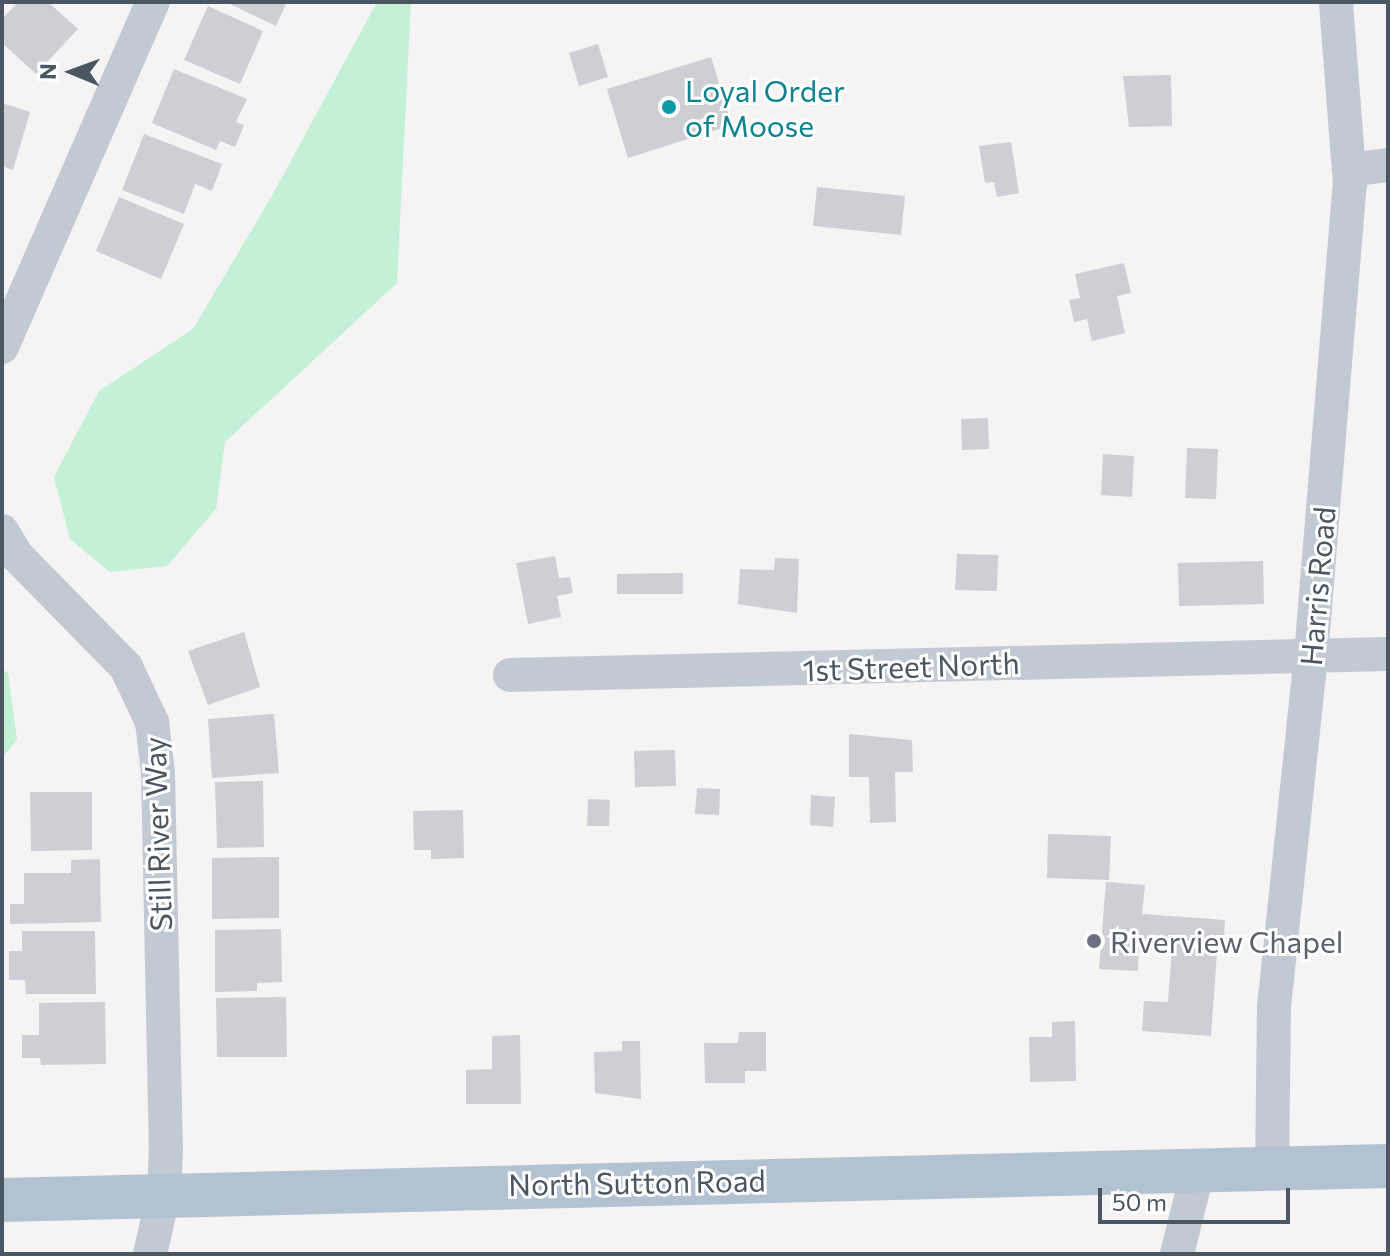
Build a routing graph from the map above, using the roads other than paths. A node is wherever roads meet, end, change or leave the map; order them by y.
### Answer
1 (153, 2) edge
2 (1336, 2) edge
3 (1388, 165) edge
4 (1349, 170) junction
5 (2, 347) edge
6 (2, 531) edge
7 (1388, 654) edge
8 (1311, 655) junction
9 (510, 675) dead end
10 (1388, 1166) edge
11 (1272, 1169) junction
12 (1198, 1170) junction
13 (164, 1192) junction
14 (2, 1200) edge
15 (150, 1254) edge
16 (1177, 1254) edge

1 - 5 street
2 - 4 street, Harris Road
3 - 4 street
4 - 8 street, Harris Road
6 - 13 street, Still River Way
7 - 8 street, 1st Street North
8 - 9 street, 1st Street North
8 - 11 street, Harris Road
10 - 11 main road, North Sutton Road
11 - 12 main road, North Sutton Road
12 - 13 main road, North Sutton Road
12 - 16 street
13 - 14 main road, North Sutton Road
13 - 15 street, Still River Way

